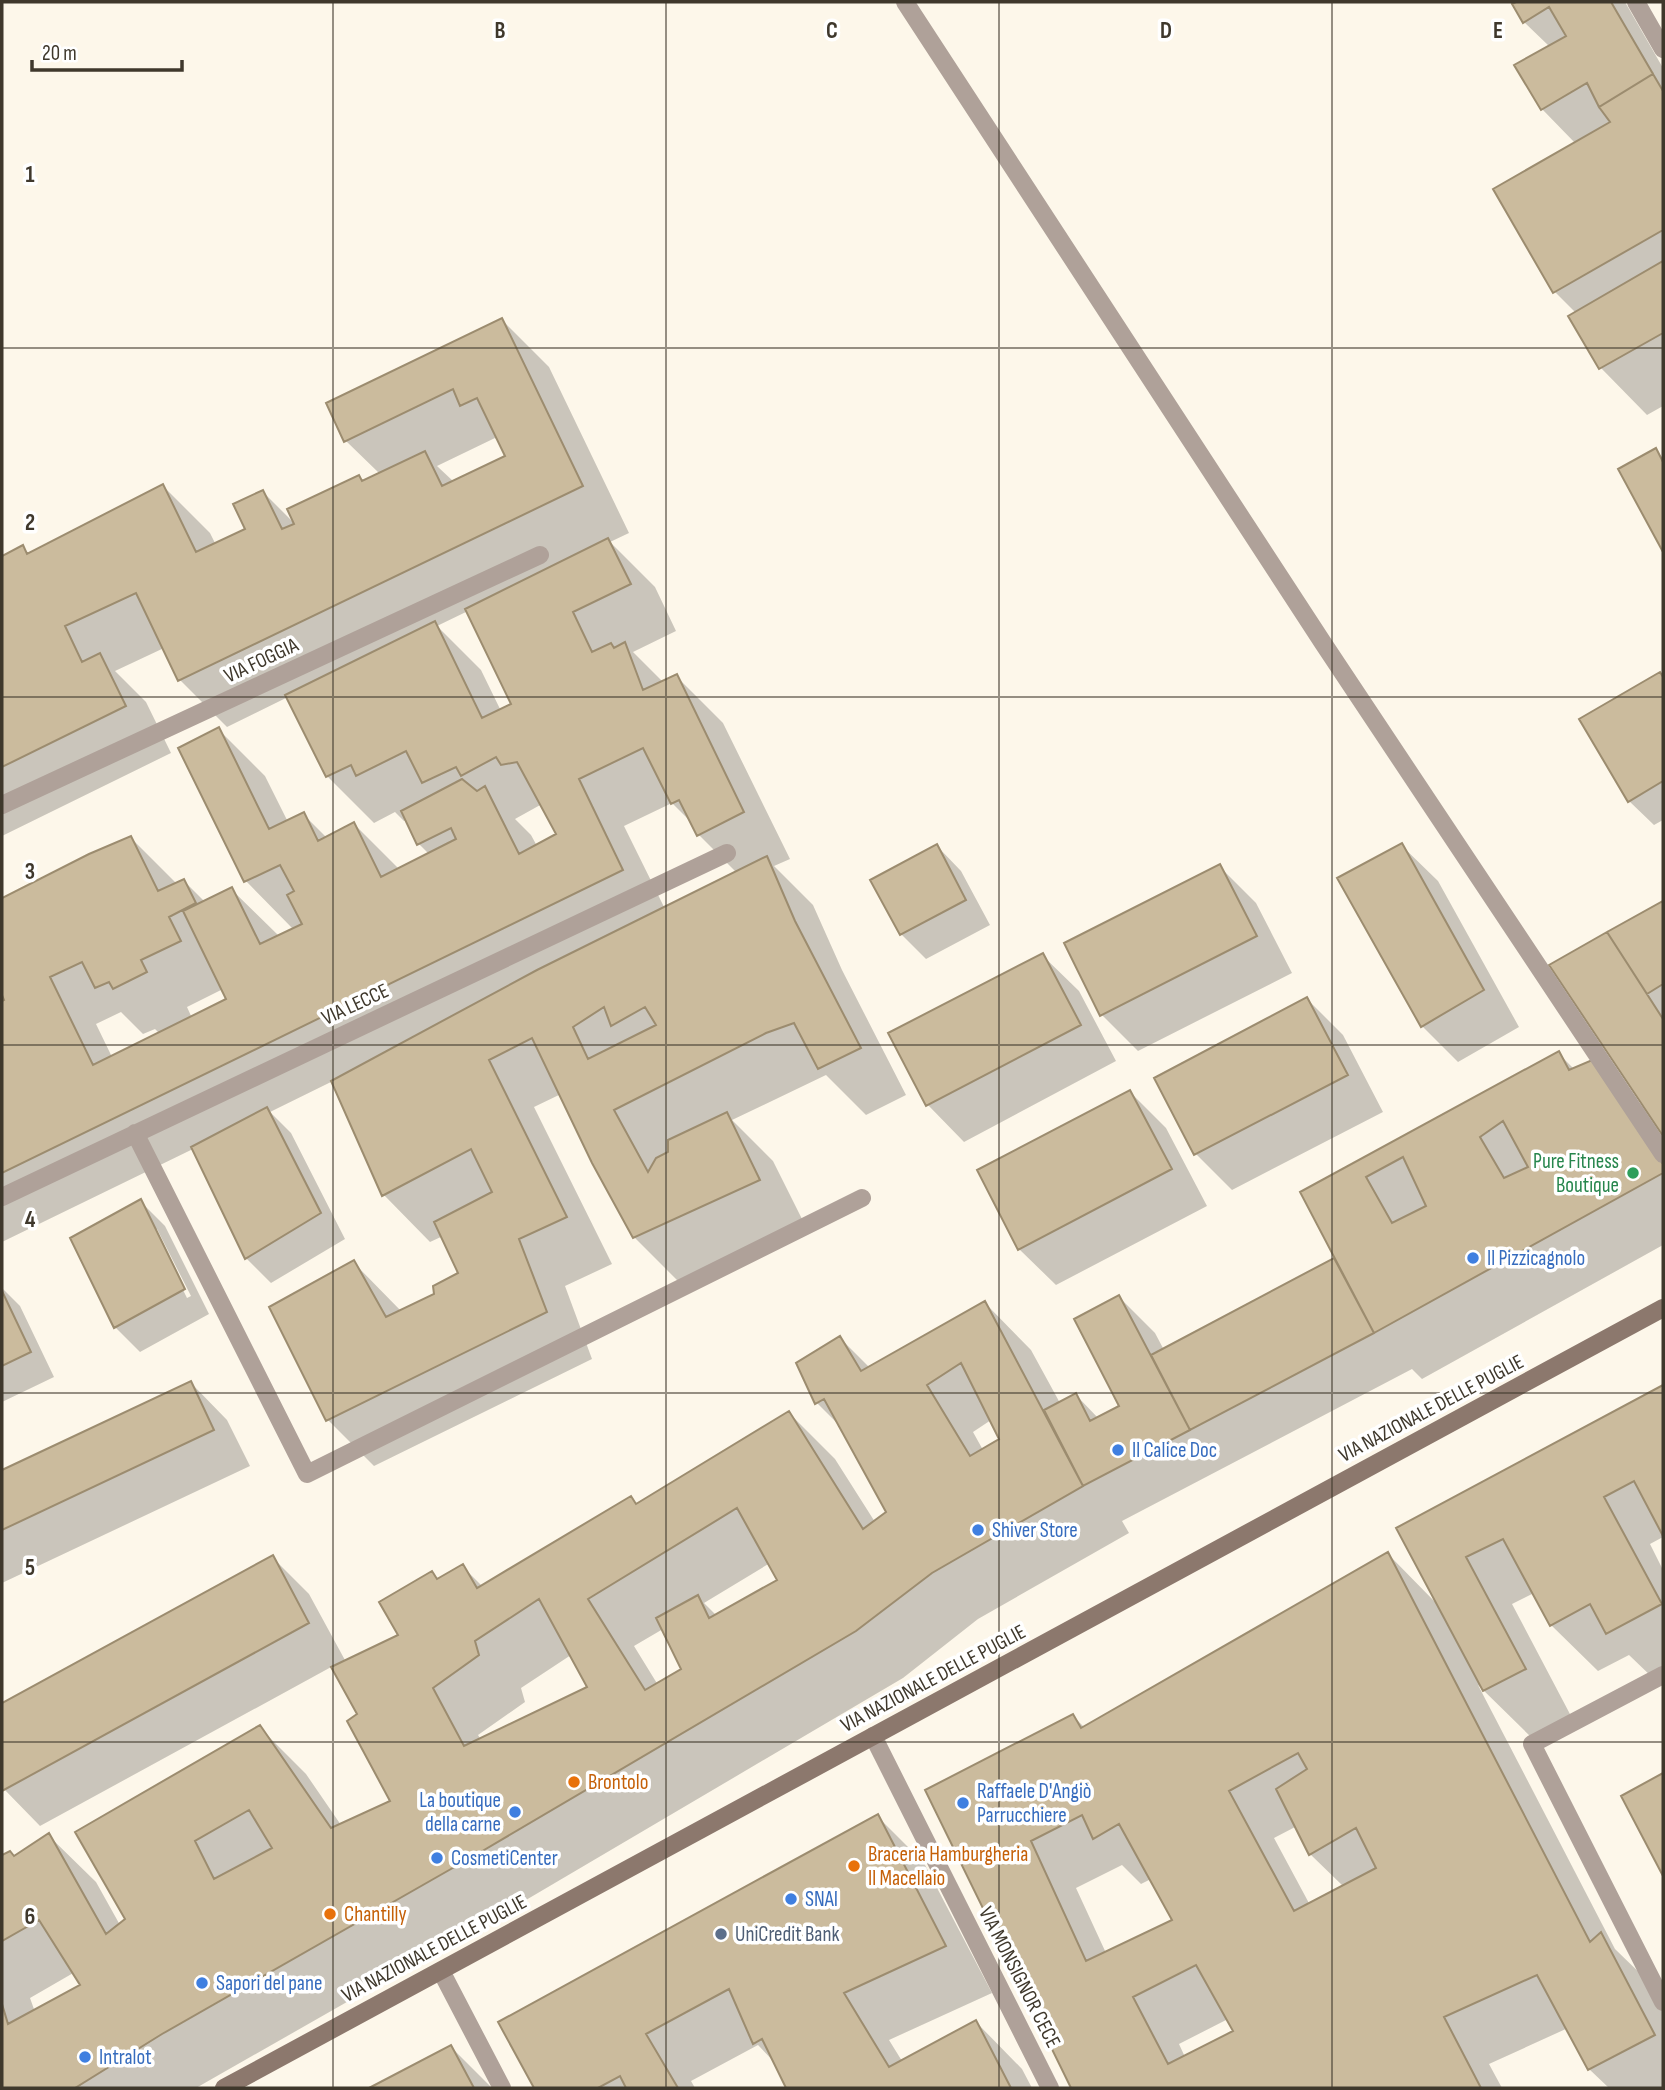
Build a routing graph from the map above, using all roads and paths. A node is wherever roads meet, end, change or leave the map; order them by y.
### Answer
1 (905, 2) edge
2 (1636, 2) edge
3 (1663, 49) edge
4 (540, 555) dead end
5 (2, 806) edge
6 (727, 853) dead end
7 (135, 1133) junction
8 (1663, 1154) edge
9 (2, 1196) edge
10 (862, 1198) dead end
11 (1663, 1308) edge
12 (1663, 1675) edge
13 (873, 1736) junction
14 (441, 1970) junction
15 (1663, 2002) edge
16 (224, 2088) edge
17 (502, 2088) edge
18 (1050, 2088) edge

1 - 8 street
2 - 3 street
4 - 5 street, VIA FOGGIA
6 - 7 street, VIA LECCE
7 - 9 street, VIA LECCE
7 - 10 street
11 - 13 main road, VIA NAZIONALE DELLE PUGLIE
12 - 15 street
13 - 14 main road, VIA NAZIONALE DELLE PUGLIE
13 - 18 street, VIA MONSIGNOR CECE
14 - 16 main road, VIA NAZIONALE DELLE PUGLIE
14 - 17 street

